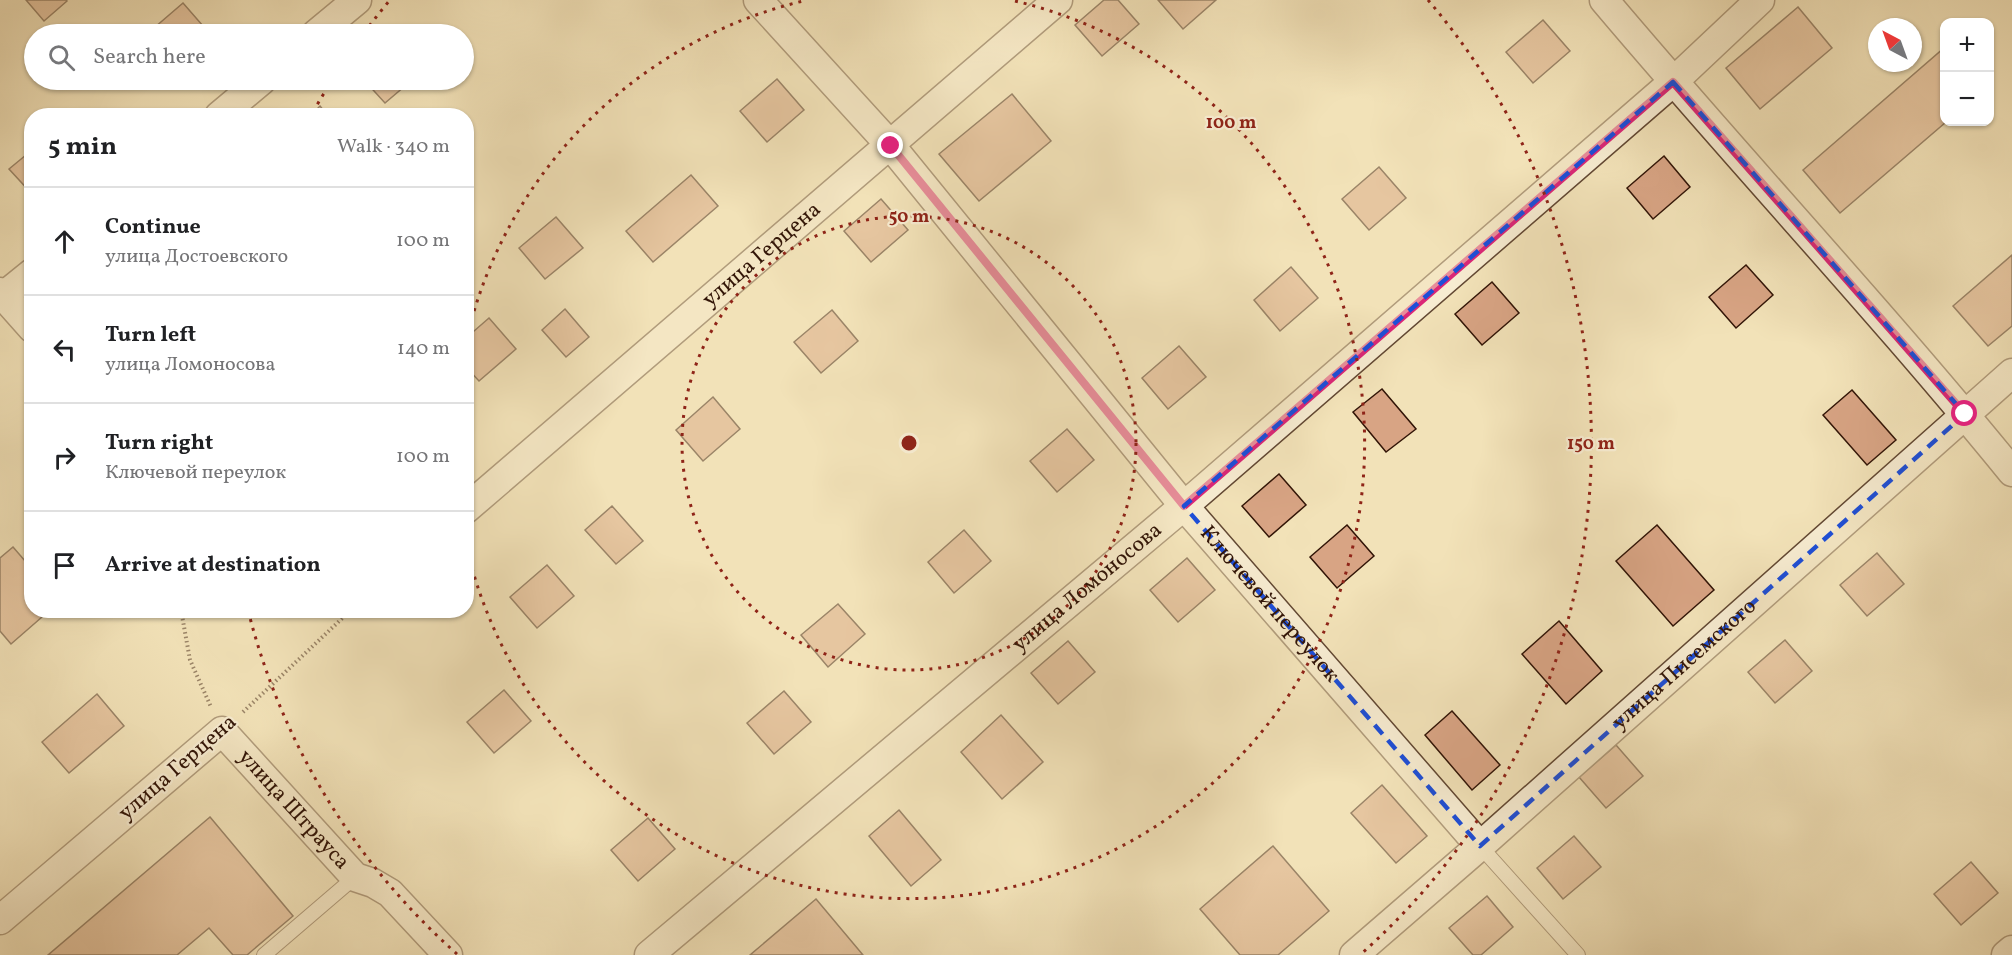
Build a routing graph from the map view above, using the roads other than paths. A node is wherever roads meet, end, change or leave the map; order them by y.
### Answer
1 (357, 0) edge
2 (758, 0) edge
3 (1058, 0) edge
4 (1604, 0) edge
5 (1760, 0) edge
6 (328, 24) edge
7 (1673, 82) junction
8 (250, 90) edge
9 (229, 108) edge
10 (891, 146) junction
11 (24, 279) edge
12 (2, 296) edge
13 (24, 319) edge
14 (2012, 373) edge
15 (1965, 414) junction
16 (2012, 472) edge
17 (474, 501) edge
18 (1184, 506) junction
19 (222, 731) joint
20 (1480, 846) junction
21 (354, 877) junction
22 (0, 920) edge
23 (2012, 950) edge
24 (264, 955) edge
25 (448, 955) edge
26 (649, 955) edge
27 (1354, 955) edge
28 (1578, 955) edge
29 (2006, 955) edge

1 - 6 street
2 - 10 street, Ключевой переулок
3 - 10 street, улица Герцена
4 - 7 street
5 - 7 street, улица Ломоносова
7 - 15 street
7 - 18 street, улица Ломоносова
8 - 9 street
10 - 17 street, улица Герцена
10 - 18 street, Ключевой переулок
11 - 12 street
12 - 13 street
14 - 15 street, улица Писемского
15 - 16 street
15 - 20 street, улица Писемского
18 - 20 street, Ключевой переулок
18 - 26 street, улица Ломоносова
19 - 21 street, улица Штрауса
19 - 22 street, улица Герцена
20 - 27 street, улица Писемского
20 - 28 lane, Ключевой переулок
21 - 24 lane
21 - 25 street, улица Штрауса
23 - 29 street

